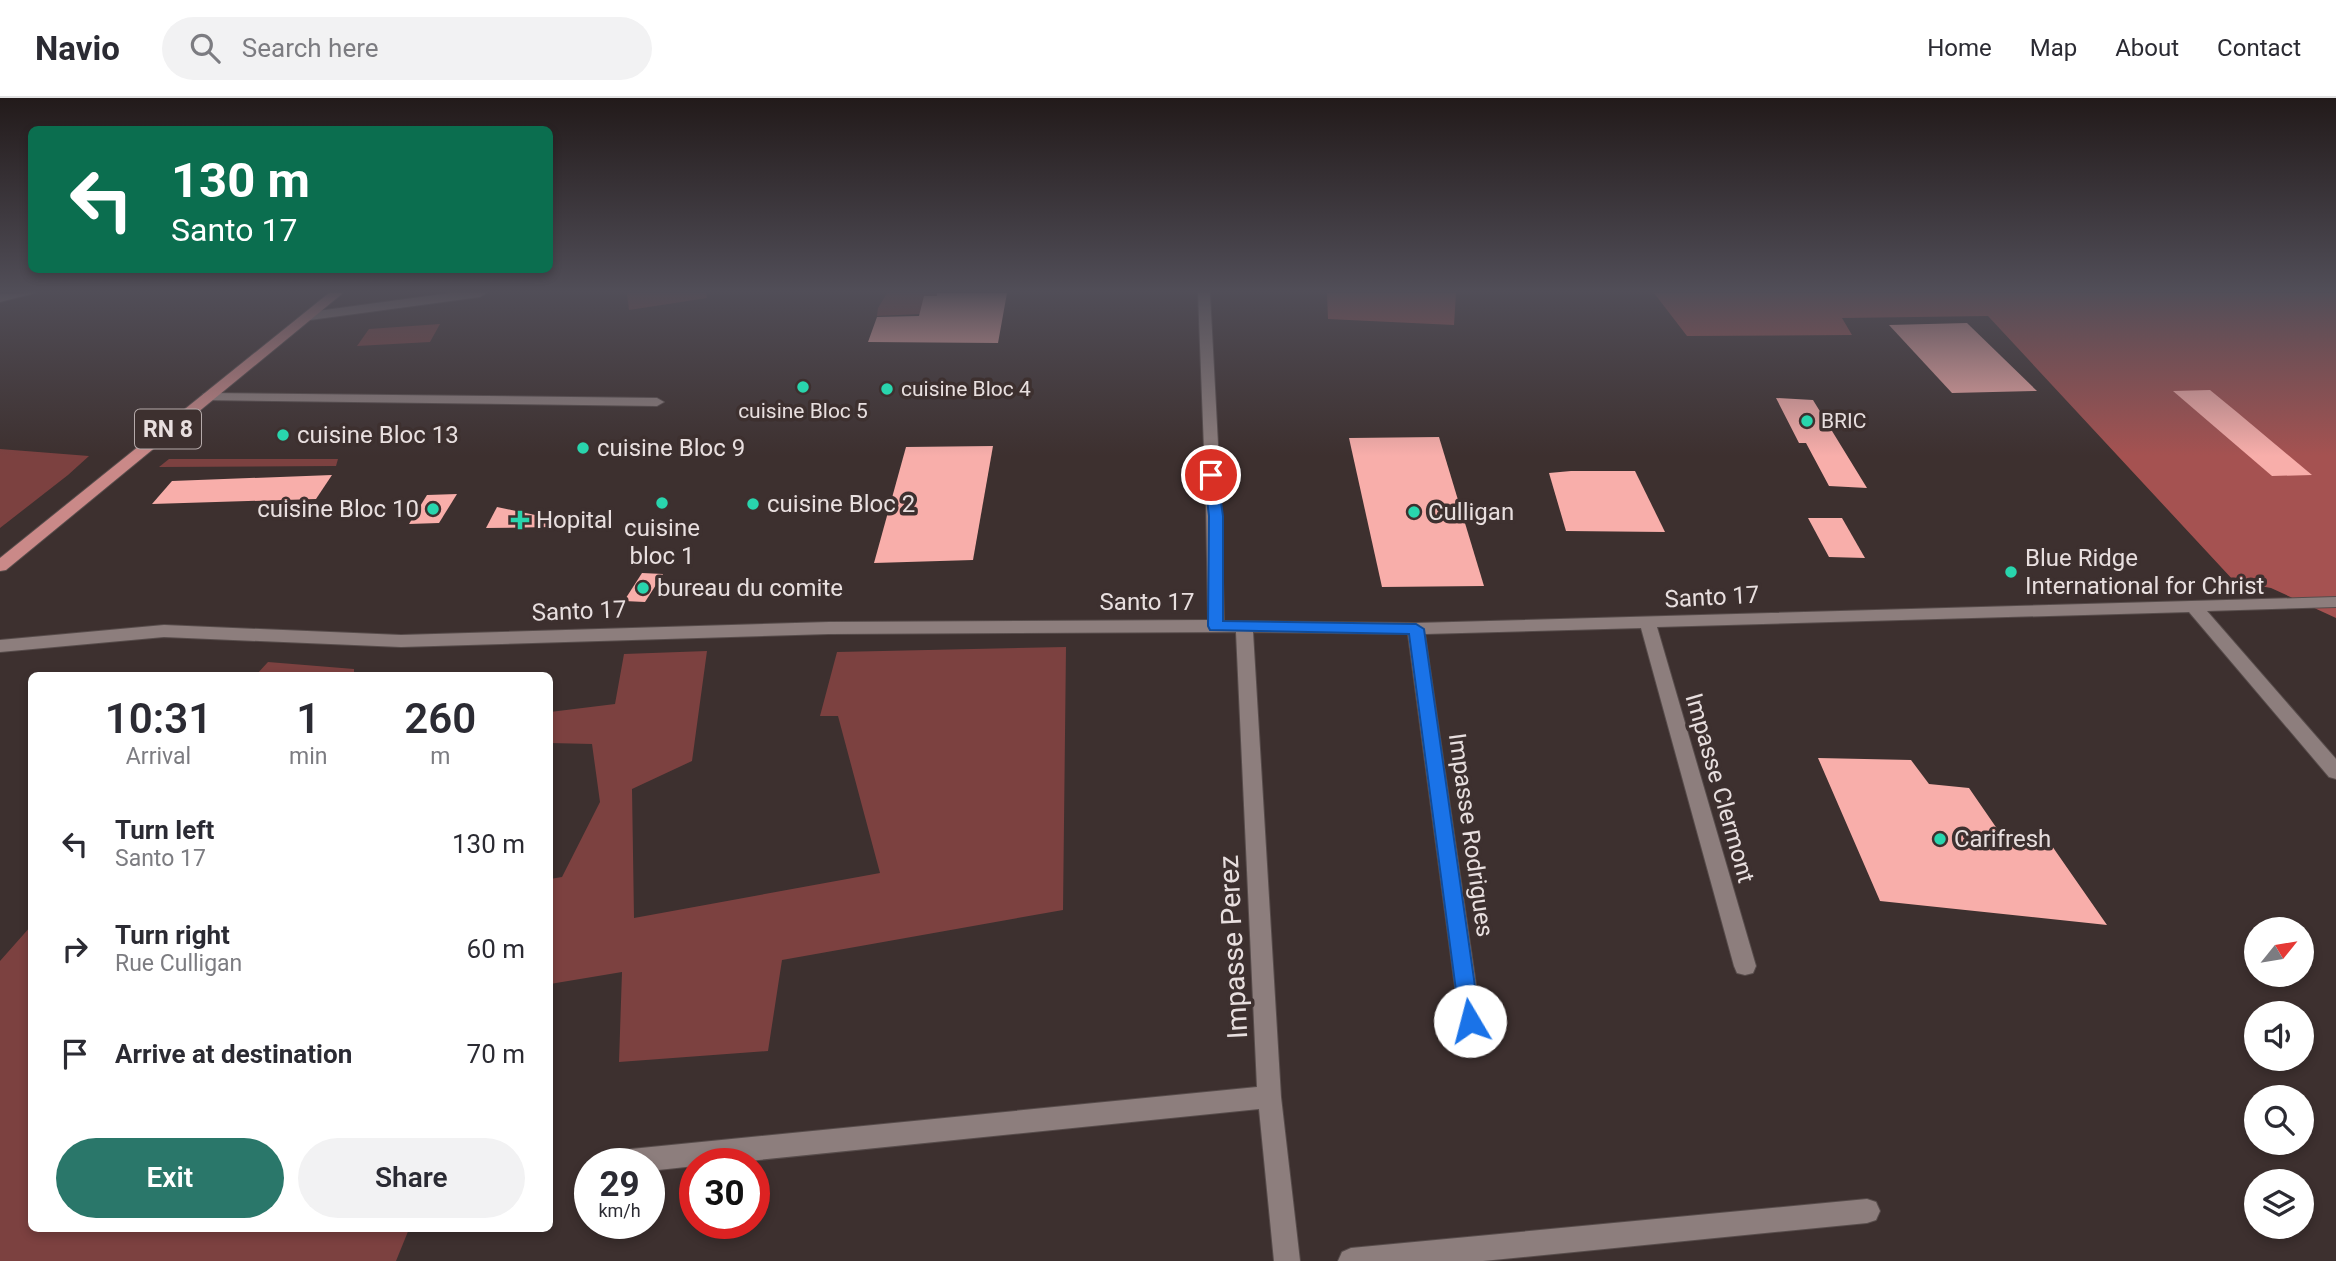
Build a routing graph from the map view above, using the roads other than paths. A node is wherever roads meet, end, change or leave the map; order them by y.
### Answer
1 (271, 347) edge
2 (1206, 347) edge
3 (208, 397) junction
4 (657, 402) dead end
5 (0, 566) edge
6 (2336, 601) edge
7 (2193, 606) junction
8 (1648, 624) junction
9 (1216, 626) junction
10 (1244, 629) junction
11 (1416, 629) junction
12 (0, 646) edge
13 (2336, 772) edge
14 (1745, 966) dead end
15 (1474, 1047) dead end
16 (1269, 1097) junction
17 (665, 1158) edge
18 (1867, 1211) dead end
19 (1287, 1261) edge
20 (1351, 1261) edge

1 - 3 main road, RN 8
2 - 9 street
3 - 4 street
3 - 5 main road, RN 8
6 - 7 street, Santo 17
7 - 8 street, Santo 17
7 - 13 street
8 - 11 street, Santo 17
8 - 14 street, Impasse Clermont
9 - 10 street, Santo 17
9 - 12 street, Santo 17
10 - 11 street, Santo 17
10 - 16 street, Impasse Perez
11 - 15 street, Impasse Rodrigues
16 - 17 street
16 - 19 street, Impasse Perez
18 - 20 street

